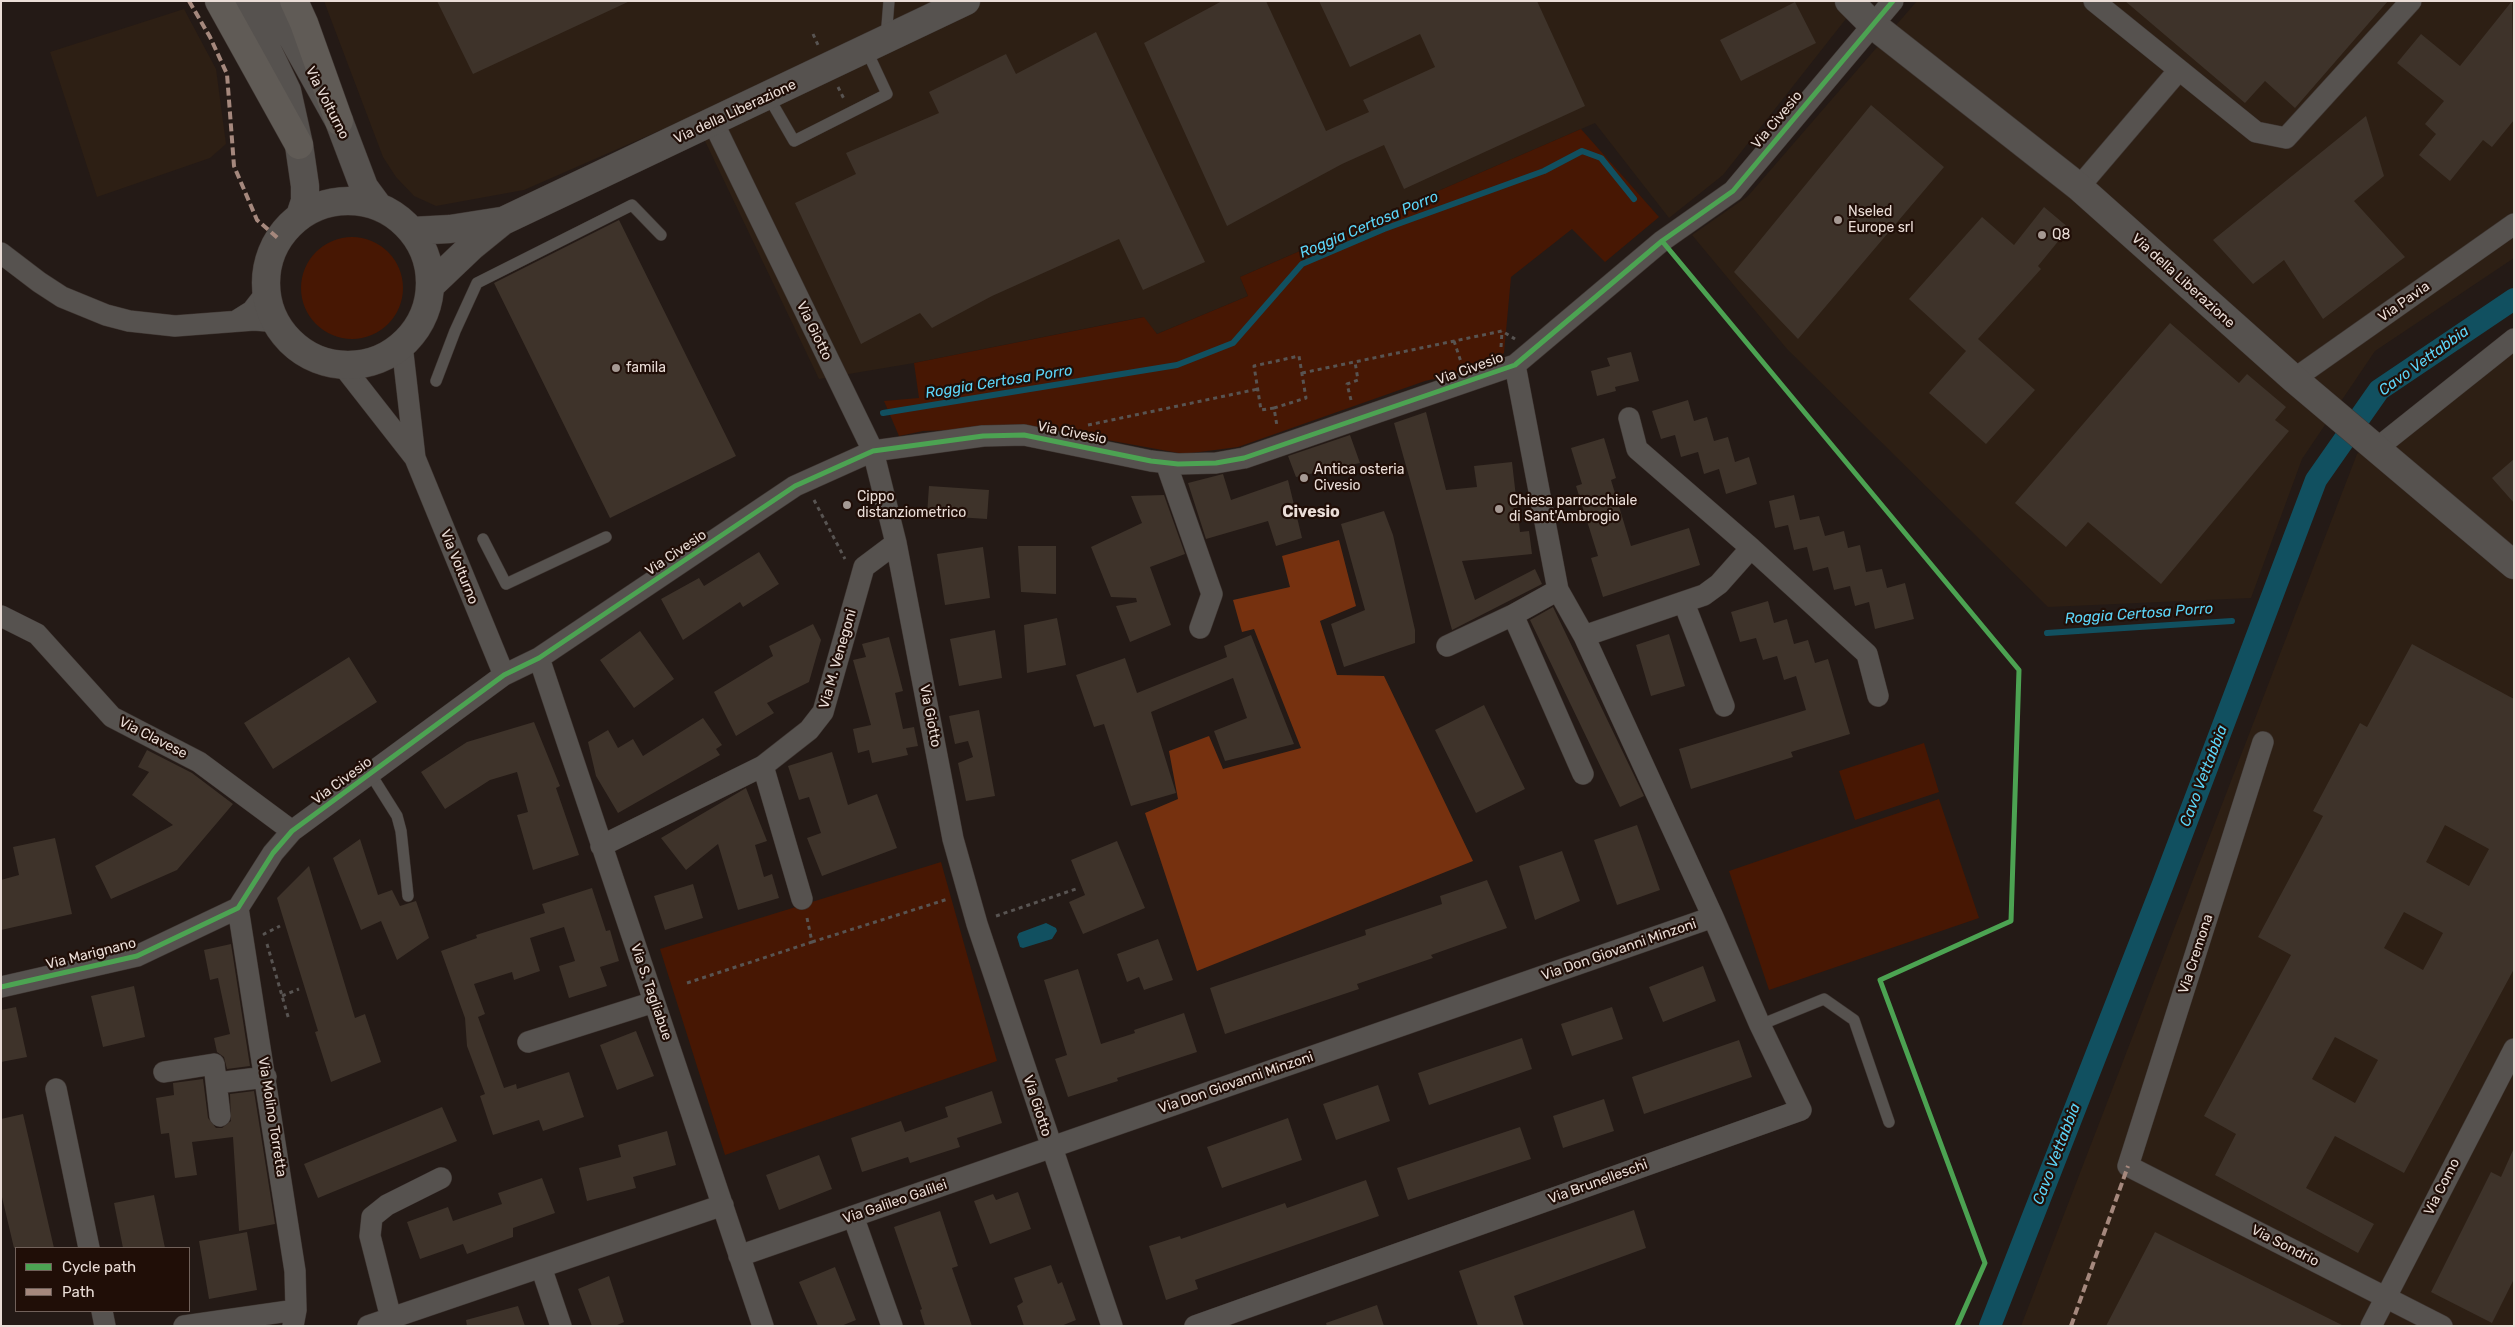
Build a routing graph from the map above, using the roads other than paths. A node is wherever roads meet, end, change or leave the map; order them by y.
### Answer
1 (219, 1) edge
2 (244, 1) edge
3 (272, 1) edge
4 (294, 1) edge
5 (888, 1) edge
6 (966, 1) edge
7 (1849, 1) edge
8 (1893, 1) edge
9 (2094, 1) edge
10 (2411, 1) edge
11 (1873, 25) junction
12 (876, 44) junction
13 (2179, 70) junction
14 (768, 96) junction
15 (339, 121) junction
16 (713, 122) junction
17 (300, 145) junction
18 (2079, 187) junction
19 (378, 206) junction
20 (300, 216) junction
21 (503, 221) junction
22 (2514, 224) edge
23 (412, 231) junction
24 (661, 235) dead end
25 (1, 253) edge
26 (430, 286) junction
27 (266, 293) junction
28 (236, 321) junction
29 (278, 326) junction
30 (2514, 339) edge
31 (402, 345) junction
32 (1508, 358) junction
33 (343, 366) junction
34 (2294, 379) junction
35 (436, 381) dead end
36 (1629, 418) dead end
37 (2371, 445) junction
38 (872, 451) junction
39 (415, 458) junction
40 (1166, 463) junction
41 (606, 537) dead end
42 (483, 539) dead end
43 (896, 543) junction
44 (1751, 548) junction
45 (2514, 565) edge
46 (1558, 590) junction
47 (1684, 603) junction
48 (1513, 615) junction
49 (1, 616) edge
50 (1200, 628) dead end
51 (1584, 636) junction
52 (1448, 646) dead end
53 (539, 658) junction
54 (504, 675) junction
55 (1878, 696) dead end
56 (1724, 706) dead end
57 (2263, 742) dead end
58 (763, 766) junction
59 (370, 774) junction
60 (1583, 774) dead end
61 (292, 832) junction
62 (601, 846) junction
63 (408, 896) dead end
64 (802, 899) road end
65 (238, 908) junction
66 (1713, 916) junction
67 (1, 987) edge
68 (654, 1002) junction
69 (1760, 1025) junction
70 (528, 1042) dead end
71 (2514, 1049) edge
72 (164, 1072) dead end
73 (266, 1077) junction
74 (217, 1083) junction
75 (56, 1089) dead end
76 (220, 1116) dead end
77 (1889, 1122) dead end
78 (1051, 1148) junction
79 (2128, 1166) joint
80 (441, 1178) dead end
81 (723, 1205) junction
82 (853, 1216) junction
83 (89, 1247) edge
84 (739, 1256) junction
85 (541, 1267) junction
86 (2386, 1297) junction
87 (102, 1312) edge
88 (295, 1318) edge
89 (1225, 1321) edge
90 (392, 1322) edge
91 (105, 1326) edge
92 (184, 1326) edge
93 (368, 1326) edge
94 (561, 1326) edge
95 (763, 1326) edge
96 (892, 1326) edge
97 (1112, 1326) edge
98 (1196, 1326) edge
99 (2371, 1326) edge
100 (2442, 1326) edge

1 - 17 highway
2 - 17 street
3 - 15 street, Via Volturno
4 - 15 highway
5 - 12 lane
6 - 12 street, Via della Liberazione
7 - 11 street, Via della Liberazione
8 - 11 street, Via Civesio
9 - 13 street
10 - 13 street
11 - 18 street, Via della Liberazione
11 - 32 street, Via Civesio
12 - 14 street, Via della Liberazione
12 - 14 lane
13 - 18 street
14 - 16 street, Via della Liberazione
15 - 19 street, Via Volturno
16 - 21 street, Via della Liberazione
16 - 38 street, Via Giotto
17 - 20 street
18 - 34 street, Via della Liberazione
19 - 20 street, Via Volturno
19 - 23 street, Via Volturno
20 - 27 street, Via Volturno
21 - 23 street, Via della Liberazione
21 - 26 street, Via della Liberazione
22 - 34 street, Via Pavia
23 - 26 street, Via Volturno
24 - 35 lane
25 - 28 street
26 - 31 street, Via Volturno
27 - 28 street
27 - 29 street, Via Volturno
28 - 29 street
29 - 33 street, Via Volturno
30 - 37 street
31 - 33 street, Via Volturno
31 - 39 street, Via Volturno
32 - 40 street, Via Civesio
32 - 46 street, Via Don Giovanni Minzoni
33 - 39 street, Via Volturno
34 - 37 street, Via della Liberazione
36 - 44 street
37 - 45 street, Via della Liberazione
38 - 40 street, Via Civesio
38 - 43 street, Via Giotto
38 - 53 street, Via Civesio
39 - 54 street, Via Volturno
40 - 50 street
41 - 42 lane
43 - 58 street, Via M. Venegoni
43 - 78 street, Via Giotto
44 - 47 street
44 - 55 street
46 - 48 street
46 - 51 street, Via Don Giovanni Minzoni
47 - 51 street
47 - 56 street
48 - 52 street
48 - 60 street
49 - 61 street, Via Clavese
51 - 66 street, Via Don Giovanni Minzoni
53 - 54 street, Via Civesio
53 - 62 street, Via S. Tagliabue
54 - 59 street, Via Civesio
57 - 79 street, Via Cremona
58 - 62 street, Via M. Venegoni
58 - 64 street
59 - 61 street, Via Civesio
59 - 63 lane
61 - 65 street, Via Civesio
62 - 68 street, Via S. Tagliabue
65 - 67 street, Via Marignano
65 - 73 street, Via Molino Torretta
66 - 69 street, Via Brunelleschi
66 - 78 street, Via Don Giovanni Minzoni
68 - 70 street
68 - 81 street, Via S. Tagliabue
69 - 77 lane
69 - 89 street, Via Brunelleschi
71 - 86 street, Via Como
72 - 74 street
73 - 74 street
73 - 88 street, Via Molino Torretta
74 - 76 street
75 - 83 street
78 - 82 street, Via Galileo Galilei
78 - 97 street, Via Giotto
79 - 86 street, Via Sondrio
80 - 90 street
81 - 84 street, Via S. Tagliabue
81 - 85 street
82 - 84 street, Via Galileo Galilei
82 - 96 street
84 - 95 street, Via S. Tagliabue
85 - 90 street
85 - 94 street
86 - 99 street, Via Como
86 - 100 street, Via Sondrio
87 - 91 street
88 - 92 street
89 - 98 street, Via Brunelleschi
90 - 93 street

